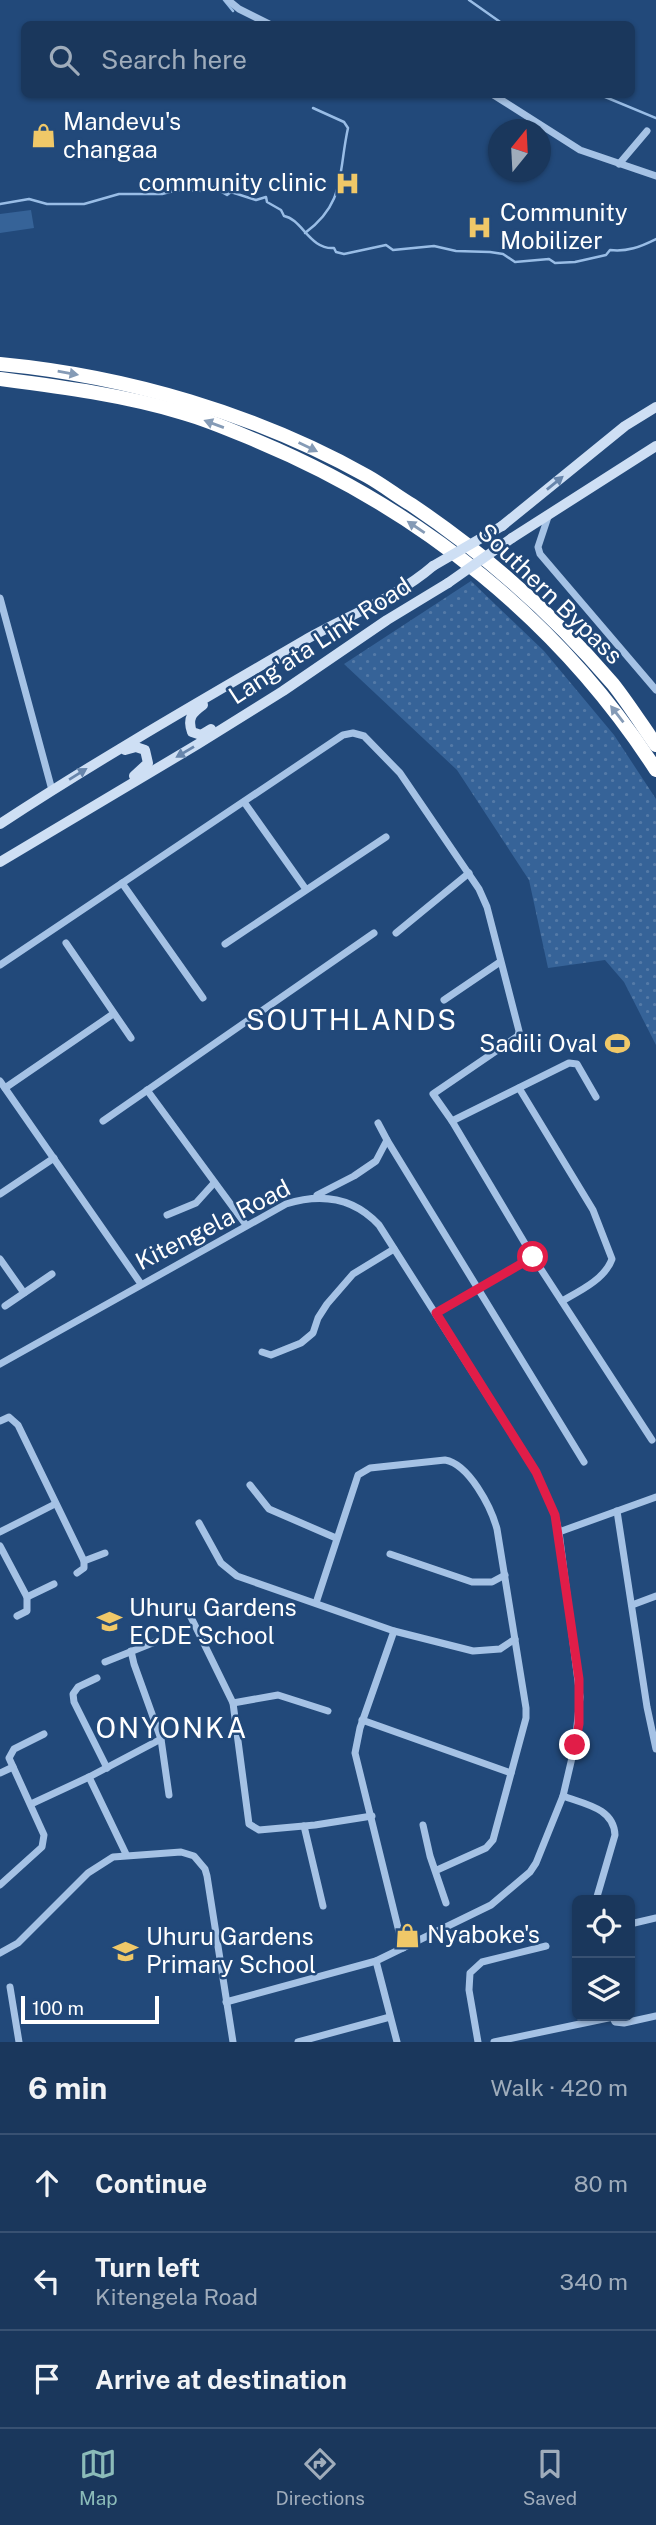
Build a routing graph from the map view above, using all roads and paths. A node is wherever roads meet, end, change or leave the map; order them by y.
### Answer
1 (228, 0) edge
2 (263, 21) edge
3 (498, 98) edge
4 (647, 131) dead end
5 (619, 164) junction
6 (656, 177) edge
7 (0, 364) edge
8 (0, 379) edge
9 (656, 407) edge
10 (656, 446) edge
11 (548, 516) junction
12 (0, 598) edge
13 (238, 680) junction
14 (656, 690) edge
15 (254, 707) junction
16 (656, 745) edge
17 (109, 755) junction
18 (656, 770) edge
19 (52, 790) junction
20 (111, 796) junction
21 (244, 802) junction
22 (0, 824) edge
23 (386, 836) dead end
24 (0, 862) edge
25 (469, 873) junction
26 (122, 883) junction
27 (305, 888) junction
28 (374, 933) dead end
29 (396, 933) dead end
30 (66, 943) dead end
31 (225, 944) dead end
32 (500, 962) junction
33 (0, 965) edge
34 (203, 999) dead end
35 (444, 1000) dead end
36 (113, 1014) junction
37 (131, 1038) dead end
38 (2, 1085) edge
39 (519, 1088) junction
40 (148, 1090) junction
41 (596, 1097) dead end
42 (103, 1121) dead end
43 (452, 1122) junction
44 (378, 1123) dead end
45 (387, 1140) junction
46 (54, 1158) junction
47 (214, 1183) junction
48 (0, 1194) edge
49 (316, 1197) junction
50 (167, 1215) dead end
51 (246, 1225) junction
52 (394, 1249) junction
53 (533, 1257) junction
54 (0, 1259) edge
55 (52, 1274) dead end
56 (141, 1284) junction
57 (477, 1288) junction
58 (24, 1293) junction
59 (562, 1301) junction
60 (5, 1306) dead end
61 (436, 1313) junction
62 (262, 1352) dead end
63 (0, 1364) edge
64 (0, 1421) edge
65 (652, 1440) dead end
66 (584, 1462) dead end
67 (250, 1485) dead end
68 (656, 1496) edge
69 (55, 1504) junction
70 (617, 1511) junction
71 (199, 1523) dead end
72 (0, 1532) edge
73 (559, 1532) junction
74 (336, 1538) junction
75 (0, 1546) edge
76 (105, 1553) dead end
77 (390, 1555) dead end
78 (84, 1561) junction
79 (77, 1573) dead end
80 (505, 1575) junction
81 (54, 1584) dead end
82 (27, 1597) junction
83 (656, 1597) edge
84 (316, 1603) junction
85 (632, 1605) junction
86 (186, 1607) dead end
87 (17, 1616) dead end
88 (394, 1631) junction
89 (515, 1639) junction
90 (155, 1642) dead end
91 (131, 1651) junction
92 (106, 1661) dead end
93 (97, 1678) dead end
94 (233, 1703) junction
95 (656, 1703) edge
96 (647, 1707) junction
97 (328, 1711) dead end
98 (362, 1720) junction
99 (44, 1734) dead end
100 (161, 1739) junction
101 (656, 1749) edge
102 (13, 1766) junction
103 (107, 1768) junction
104 (0, 1773) edge
105 (511, 1773) junction
106 (89, 1777) junction
107 (169, 1795) dead end
108 (563, 1796) junction
109 (31, 1804) junction
110 (372, 1816) junction
111 (423, 1825) dead end
112 (304, 1826) junction
113 (126, 1854) junction
114 (437, 1870) junction
115 (0, 1885) edge
116 (597, 1895) edge
117 (446, 1903) dead end
118 (323, 1906) dead end
119 (656, 1918) edge
120 (635, 1923) edge
121 (546, 1946) dead end
122 (403, 1948) junction
123 (0, 1953) edge
124 (376, 1961) junction
125 (10, 1987) dead end
126 (226, 2002) junction
127 (656, 2016) edge
128 (390, 2017) junction
129 (593, 2021) edge
130 (614, 2021) edge
131 (633, 2021) edge
132 (635, 2021) edge
133 (19, 2042) edge
134 (233, 2042) edge
135 (298, 2042) edge
136 (397, 2042) edge
137 (478, 2042) edge
138 (494, 2042) edge

1 - 2 street
3 - 5 street
4 - 5 street
5 - 6 street
7 -> 16 highway, Southern Bypass
18 -> 8 highway, Southern Bypass
13 -> 9 main road, Lang'ata Link Road, bridge
10 - 11 main road, Lang'ata Link Road
11 - 14 street
11 - 15 main road, Lang'ata Link Road, bridge
12 - 19 street
13 - 15 main road
13 - 17 main road, Lang'ata Link Road
15 -> 20 main road, Lang'ata Link Road
19 -> 17 main road, Lang'ata Link Road
17 - 20 main road
19 - 22 main road, Lang'ata Link Road
20 - 24 main road, Lang'ata Link Road
21 - 25 street
21 - 26 street
21 - 27 street
23 - 27 street
25 - 29 street
25 - 32 street
26 - 33 street
26 - 34 street
27 - 31 street
28 - 40 street
30 - 36 street
32 - 35 street
32 - 43 street
36 - 37 street
36 - 38 street
38 - 46 street
39 - 41 street
39 - 43 street
39 - 59 street
40 - 42 street
40 - 47 street
43 - 53 street
44 - 45 street
45 - 49 street
45 - 57 street
46 - 48 street
46 - 56 street
47 - 50 street
47 - 51 street
49 - 51 street, Kitengela Road
49 - 52 street, Kitengela Road
51 - 56 street, Kitengela Road
52 - 61 street, Kitengela Road
52 - 62 street
53 - 57 street
53 - 59 street
54 - 58 street
55 - 58 street
56 - 63 street, Kitengela Road
57 - 61 street
57 - 66 street
58 - 60 street
59 - 65 street
61 - 73 street, Kitengela Road
64 - 69 street
67 - 74 street
68 - 70 street
69 - 72 street
69 - 78 street
70 - 73 street
70 - 85 street
71 - 84 street
73 - 108 street, Kitengela Road
74 - 80 street
74 - 84 street
75 - 82 street
76 - 78 street
77 - 80 street
78 - 79 street
80 - 89 street
81 - 82 street
82 - 87 street
83 - 85 street
84 - 88 street
85 - 96 street
86 - 94 street
88 - 89 street
88 - 98 street
89 - 105 street
90 - 91 street
91 - 92 street
91 - 100 street
93 - 103 street
94 - 97 street
94 - 112 street
95 - 96 street
96 - 101 street
98 - 105 street
98 - 110 street
99 - 102 street
100 - 103 street
100 - 107 street
102 - 104 street
102 - 109 street
103 - 106 street
105 - 114 street
106 - 109 street
106 - 113 street
108 - 116 street
108 - 122 street, Kitengela Road
109 - 115 street
110 - 112 street
110 - 122 street
111 - 114 street
112 - 118 street
113 - 123 street
113 - 126 street
114 - 117 street
119 - 120 street
121 - 137 street
122 - 124 street, Kitengela Road
124 - 126 street, Kitengela Road
124 - 128 street
125 - 133 street
126 - 134 street
127 - 132 street
128 - 135 street
128 - 136 street
129 - 138 street
130 - 131 street

